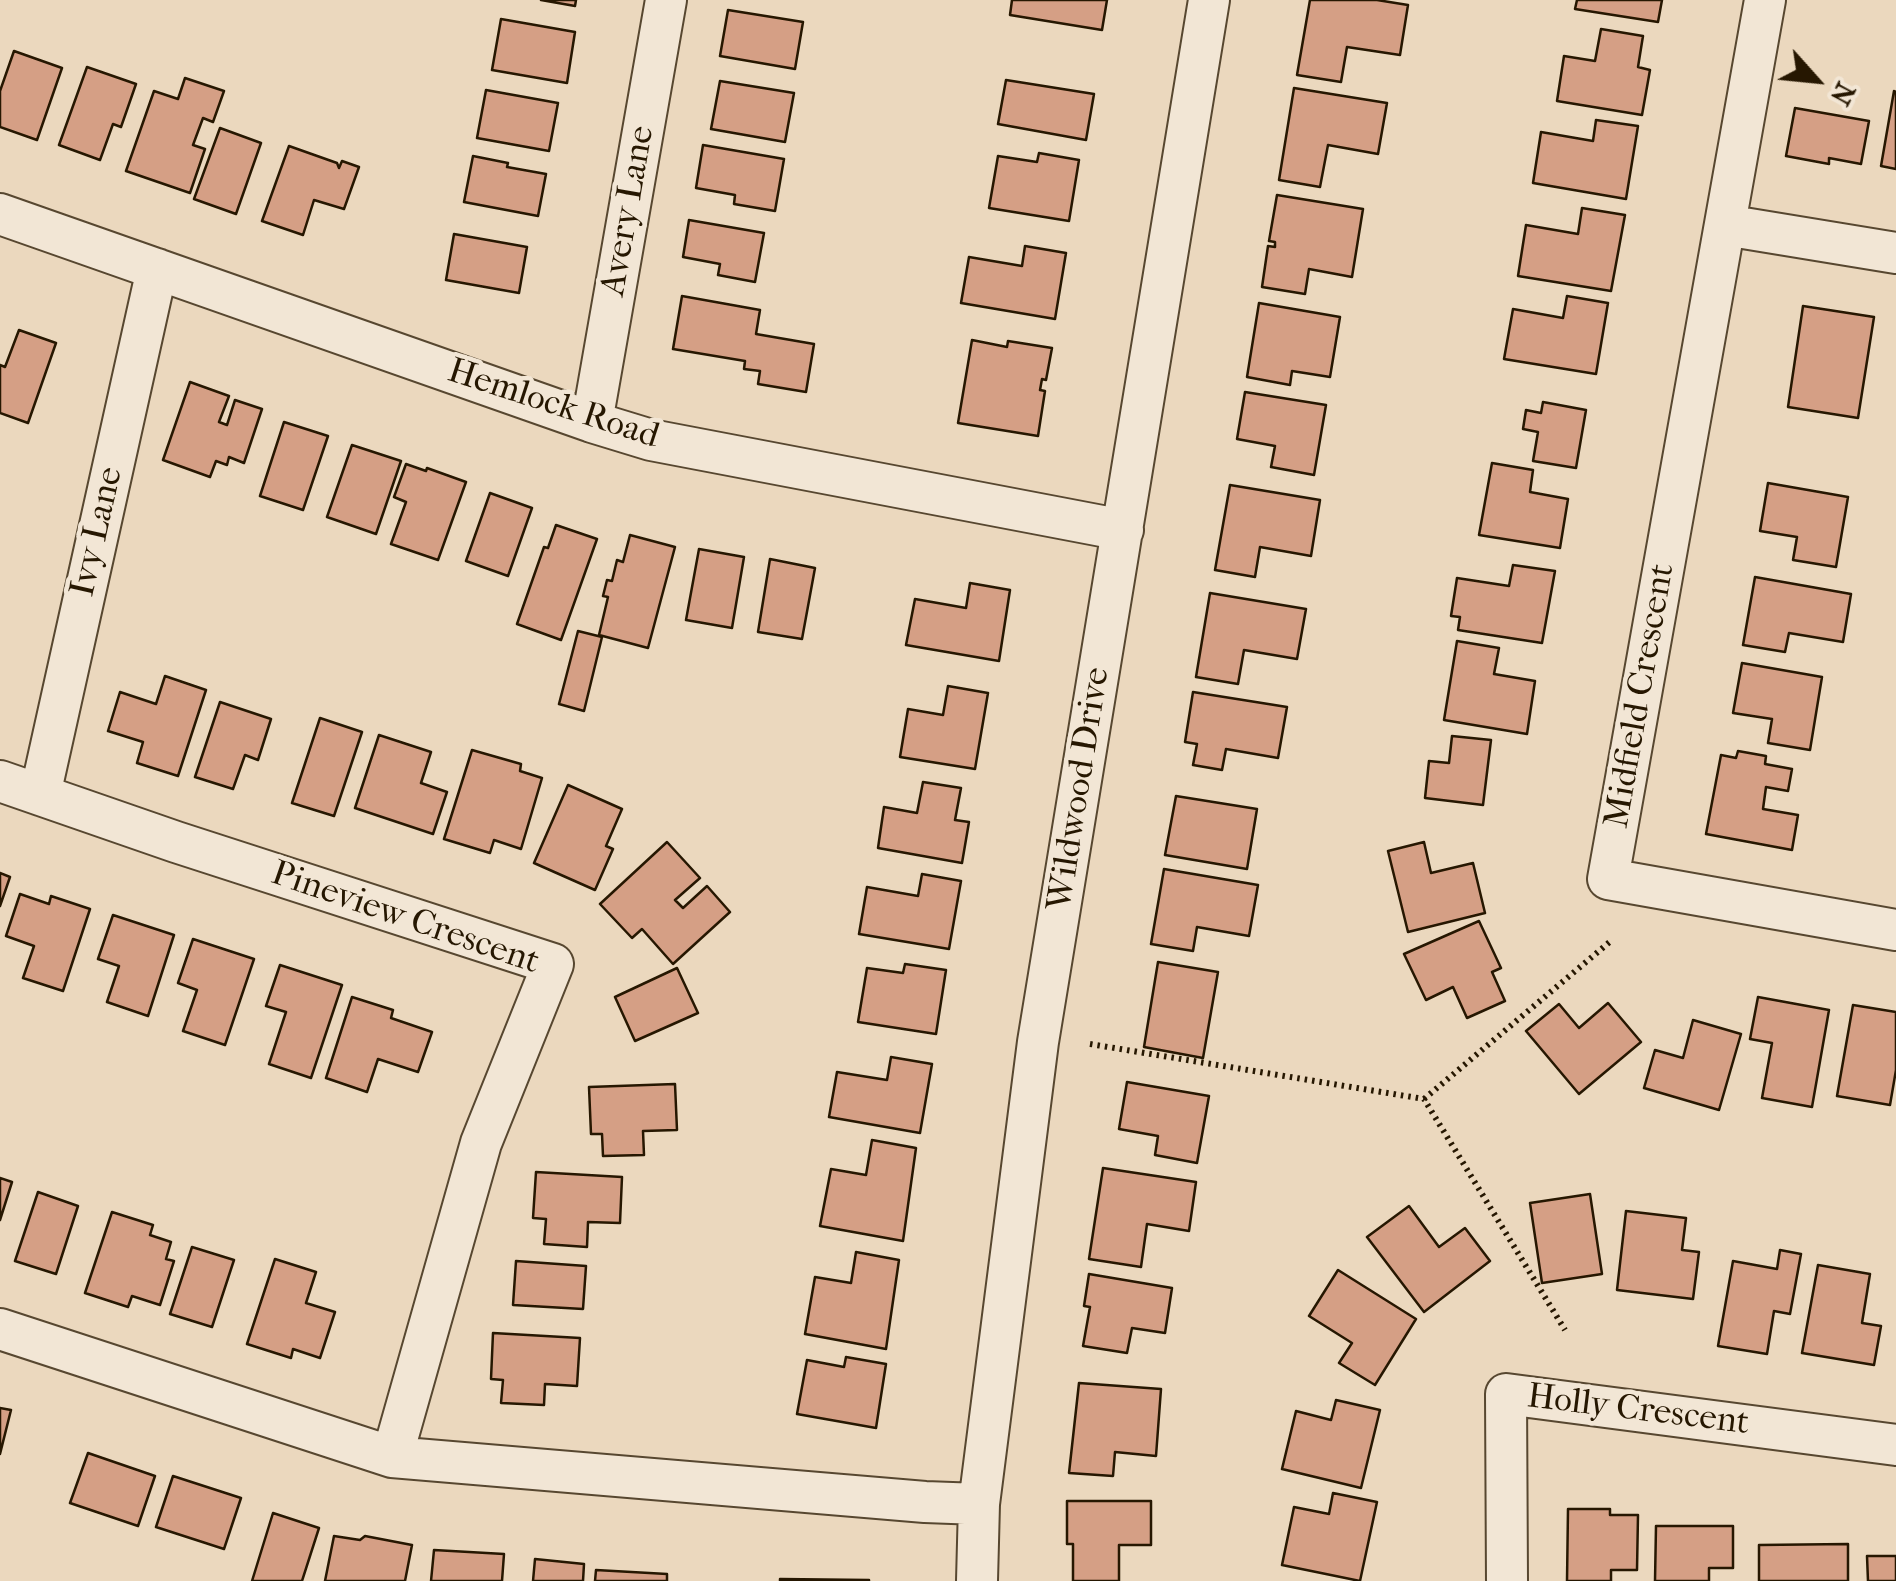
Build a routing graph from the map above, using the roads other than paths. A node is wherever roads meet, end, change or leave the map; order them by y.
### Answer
1 (666, 0) edge
2 (1210, 0) edge
3 (1765, 0) edge
4 (0, 214) edge
5 (1725, 226) junction
6 (1896, 253) edge
7 (157, 269) junction
8 (592, 422) junction
9 (1124, 530) junction
10 (0, 781) edge
11 (40, 795) junction
12 (1896, 930) edge
13 (0, 1328) edge
14 (1896, 1444) edge
15 (392, 1456) junction
16 (979, 1504) junction
17 (977, 1581) edge
18 (1507, 1581) edge

1 - 8 street, Avery Lane
2 - 9 street, Wildwood Drive
3 - 5 street, Midfield Crescent
4 - 7 street, Hemlock Road
5 - 6 street
5 - 12 street, Midfield Crescent
7 - 8 street, Hemlock Road
7 - 11 street, Ivy Lane
8 - 9 street, Hemlock Road
9 - 16 street, Wildwood Drive
10 - 11 street, Pineview Crescent
11 - 15 street, Pineview Crescent
13 - 15 street
14 - 18 street, Holly Crescent
15 - 16 street
16 - 17 street, Wildwood Drive

